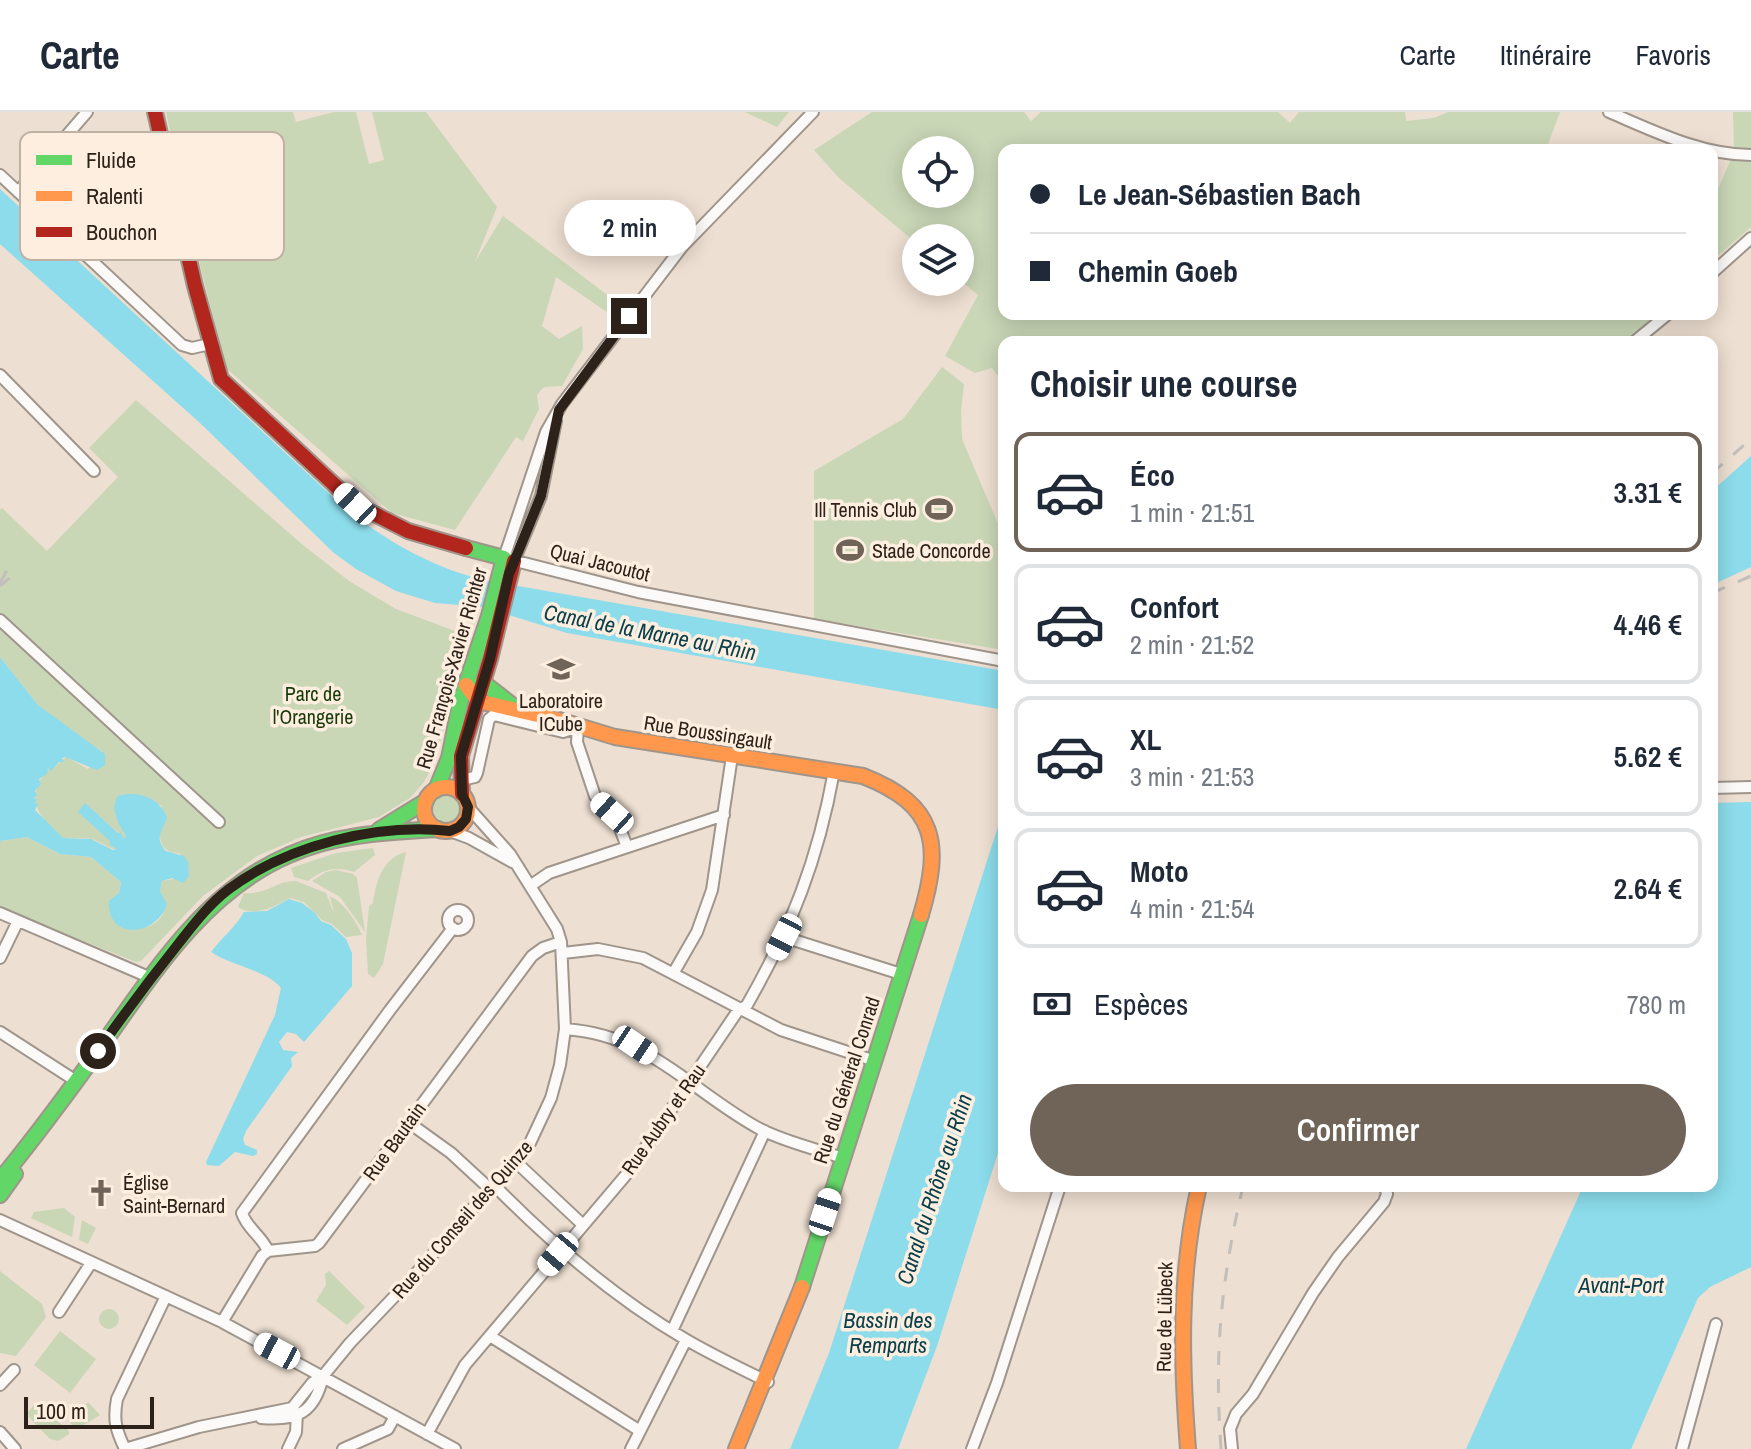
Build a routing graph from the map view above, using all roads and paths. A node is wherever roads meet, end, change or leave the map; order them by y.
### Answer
1 (87, 112) edge
2 (155, 112) edge
3 (813, 112) edge
4 (1609, 112) edge
5 (70, 132) edge
6 (160, 132) edge
7 (1689, 144) edge
8 (1718, 151) edge
9 (1751, 155) edge
10 (0, 175) edge
11 (20, 190) edge
12 (18, 192) joint
13 (1751, 238) edge
14 (91, 260) edge
15 (190, 260) edge
16 (1718, 268) edge
17 (1661, 320) edge
18 (1641, 336) edge
19 (210, 344) junction
20 (0, 375) edge
21 (559, 410) junction
22 (94, 471) dead end
23 (507, 566) junction
24 (494, 617) junction
25 (0, 620) edge
26 (490, 659) junction
27 (998, 660) edge
28 (466, 685) junction
29 (482, 685) junction
30 (503, 697) junction
31 (478, 701) junction
32 (518, 709) junction
33 (578, 727) junction
34 (732, 756) junction
35 (834, 771) junction
36 (1751, 787) edge
37 (1718, 788) edge
38 (464, 793) junction
39 (431, 795) junction
40 (724, 815) junction
41 (219, 822) dead end
42 (444, 830) junction
43 (375, 832) junction
44 (627, 847) junction
45 (514, 863) junction
46 (530, 886) junction
47 (0, 913) edge
48 (18, 921) junction
49 (453, 928) dead end
50 (784, 937) junction
51 (562, 947) junction
52 (0, 958) edge
53 (674, 972) junction
54 (901, 974) junction
55 (151, 978) junction
56 (742, 1009) junction
57 (565, 1029) junction
58 (0, 1032) edge
59 (875, 1061) junction
60 (76, 1081) junction
61 (690, 1082) junction
62 (408, 1122) junction
63 (42, 1129) junction
64 (765, 1131) junction
65 (843, 1158) junction
66 (516, 1162) junction
67 (0, 1180) edge
68 (492, 1187) junction
69 (1058, 1192) edge
70 (1198, 1192) edge
71 (1386, 1192) edge
72 (0, 1195) edge
73 (0, 1220) edge
74 (582, 1224) junction
75 (561, 1249) junction
76 (268, 1251) junction
77 (91, 1263) junction
78 (166, 1296) junction
79 (59, 1312) dead end
80 (222, 1322) junction
81 (1716, 1324) dead end
82 (672, 1331) junction
83 (490, 1336) junction
84 (686, 1340) junction
85 (14, 1370) dead end
86 (323, 1376) junction
87 (768, 1382) junction
88 (0, 1385) edge
89 (299, 1401) junction
90 (297, 1416) junction
91 (395, 1416) junction
92 (249, 1417) junction
93 (640, 1431) junction
94 (0, 1432) edge
95 (427, 1434) junction
96 (15, 1449) edge
97 (125, 1449) edge
98 (288, 1449) edge
99 (343, 1449) edge
100 (455, 1449) edge
101 (631, 1449) edge
102 (736, 1449) edge
103 (972, 1449) edge
104 (1188, 1449) edge
105 (1232, 1449) edge
106 (1682, 1449) edge

1 - 5 street
2 - 6 main road, Quai Jacoutot
3 - 21 street
4 - 7 street
8 - 9 street
10 - 12 street
11 - 12 street
13 - 16 street
14 - 19 street
15 - 19 main road, Quai Jacoutot
17 - 18 street
19 - 23 main road, Quai Jacoutot
20 - 22 street
21 - 23 street
21 - 23 street
23 - 24 main road, Rue François-Xavier Richter
23 - 27 street, Quai Jacoutot
24 - 26 main road, Rue François-Xavier Richter
24 - 28 main road, Rue François-Xavier Richter
25 - 41 street
26 - 29 main road, Rue François-Xavier Richter
26 - 30 main road
28 - 29 main road, Rue Boussingault
28 - 31 main road
28 - 39 main road, Rue François-Xavier Richter
29 - 30 main road, Rue Boussingault
29 - 31 main road, Rue François-Xavier Richter
30 - 32 main road, Rue Boussingault
31 - 32 main road, Rue Boussingault
31 - 38 main road, Rue François-Xavier Richter
32 - 33 main road, Rue Boussingault
33 - 34 main road, Rue Boussingault
33 - 38 street, Rue Boussingault
33 - 44 street
34 - 35 main road, Rue Boussingault
34 - 40 street
35 - 50 street, Rue Aubry et Rau
35 - 54 main road, Rue du Général Conrad
36 - 37 street
38 - 39 main road
38 - 42 main road
38 - 45 street, Rue du Conseil des Quinze
39 - 42 main road
39 - 43 main road
40 - 44 street
40 - 53 street
42 - 43 main road
42 - 45 street, Rue du Conseil des Quinze
43 - 55 main road
44 - 46 street
45 - 46 street, Rue du Conseil des Quinze
46 - 51 street, Rue du Conseil des Quinze
47 - 48 street
48 - 52 street
48 - 55 street
49 - 76 street
50 - 54 street
50 - 56 street, Rue Aubry et Rau
51 - 53 street
51 - 57 street, Rue du Conseil des Quinze
51 - 62 street, Rue Bautain
53 - 56 street
54 - 59 main road, Rue du Général Conrad
55 - 60 main road
56 - 59 street
56 - 61 street, Rue Aubry et Rau
57 - 61 street
57 - 66 street, Rue du Conseil des Quinze
58 - 60 street
59 - 65 main road, Rue du Général Conrad
60 - 63 main road
61 - 64 street
61 - 74 street, Rue Aubry et Rau
62 - 68 street
62 - 76 street, Rue Bautain
63 - 67 main road
63 - 72 main road
64 - 65 street
64 - 82 street
65 - 87 main road, Rue du Général Conrad
66 - 68 street, Rue du Conseil des Quinze
66 - 74 street
68 - 75 street
68 - 86 street, Rue du Conseil des Quinze
69 - 103 street
70 - 104 main road, Rue de Lübeck
71 - 105 street
73 - 77 street
74 - 75 street, Rue Aubry et Rau
75 - 82 street
75 - 83 street, Rue Aubry et Rau
76 - 80 street
77 - 78 street
77 - 79 street
78 - 80 street
78 - 97 street
80 - 86 street
81 - 106 street
82 - 84 street
83 - 93 street
83 - 95 street, Rue Aubry et Rau
84 - 87 street
84 - 93 street
85 - 88 street
86 - 89 street
86 - 90 street
86 - 91 street
87 - 102 main road, Rue du Général Conrad
89 - 90 street
89 - 92 street
90 - 92 street
90 - 98 street
91 - 95 street
91 - 99 street
92 - 97 street
93 - 101 street
94 - 96 street
95 - 100 street

